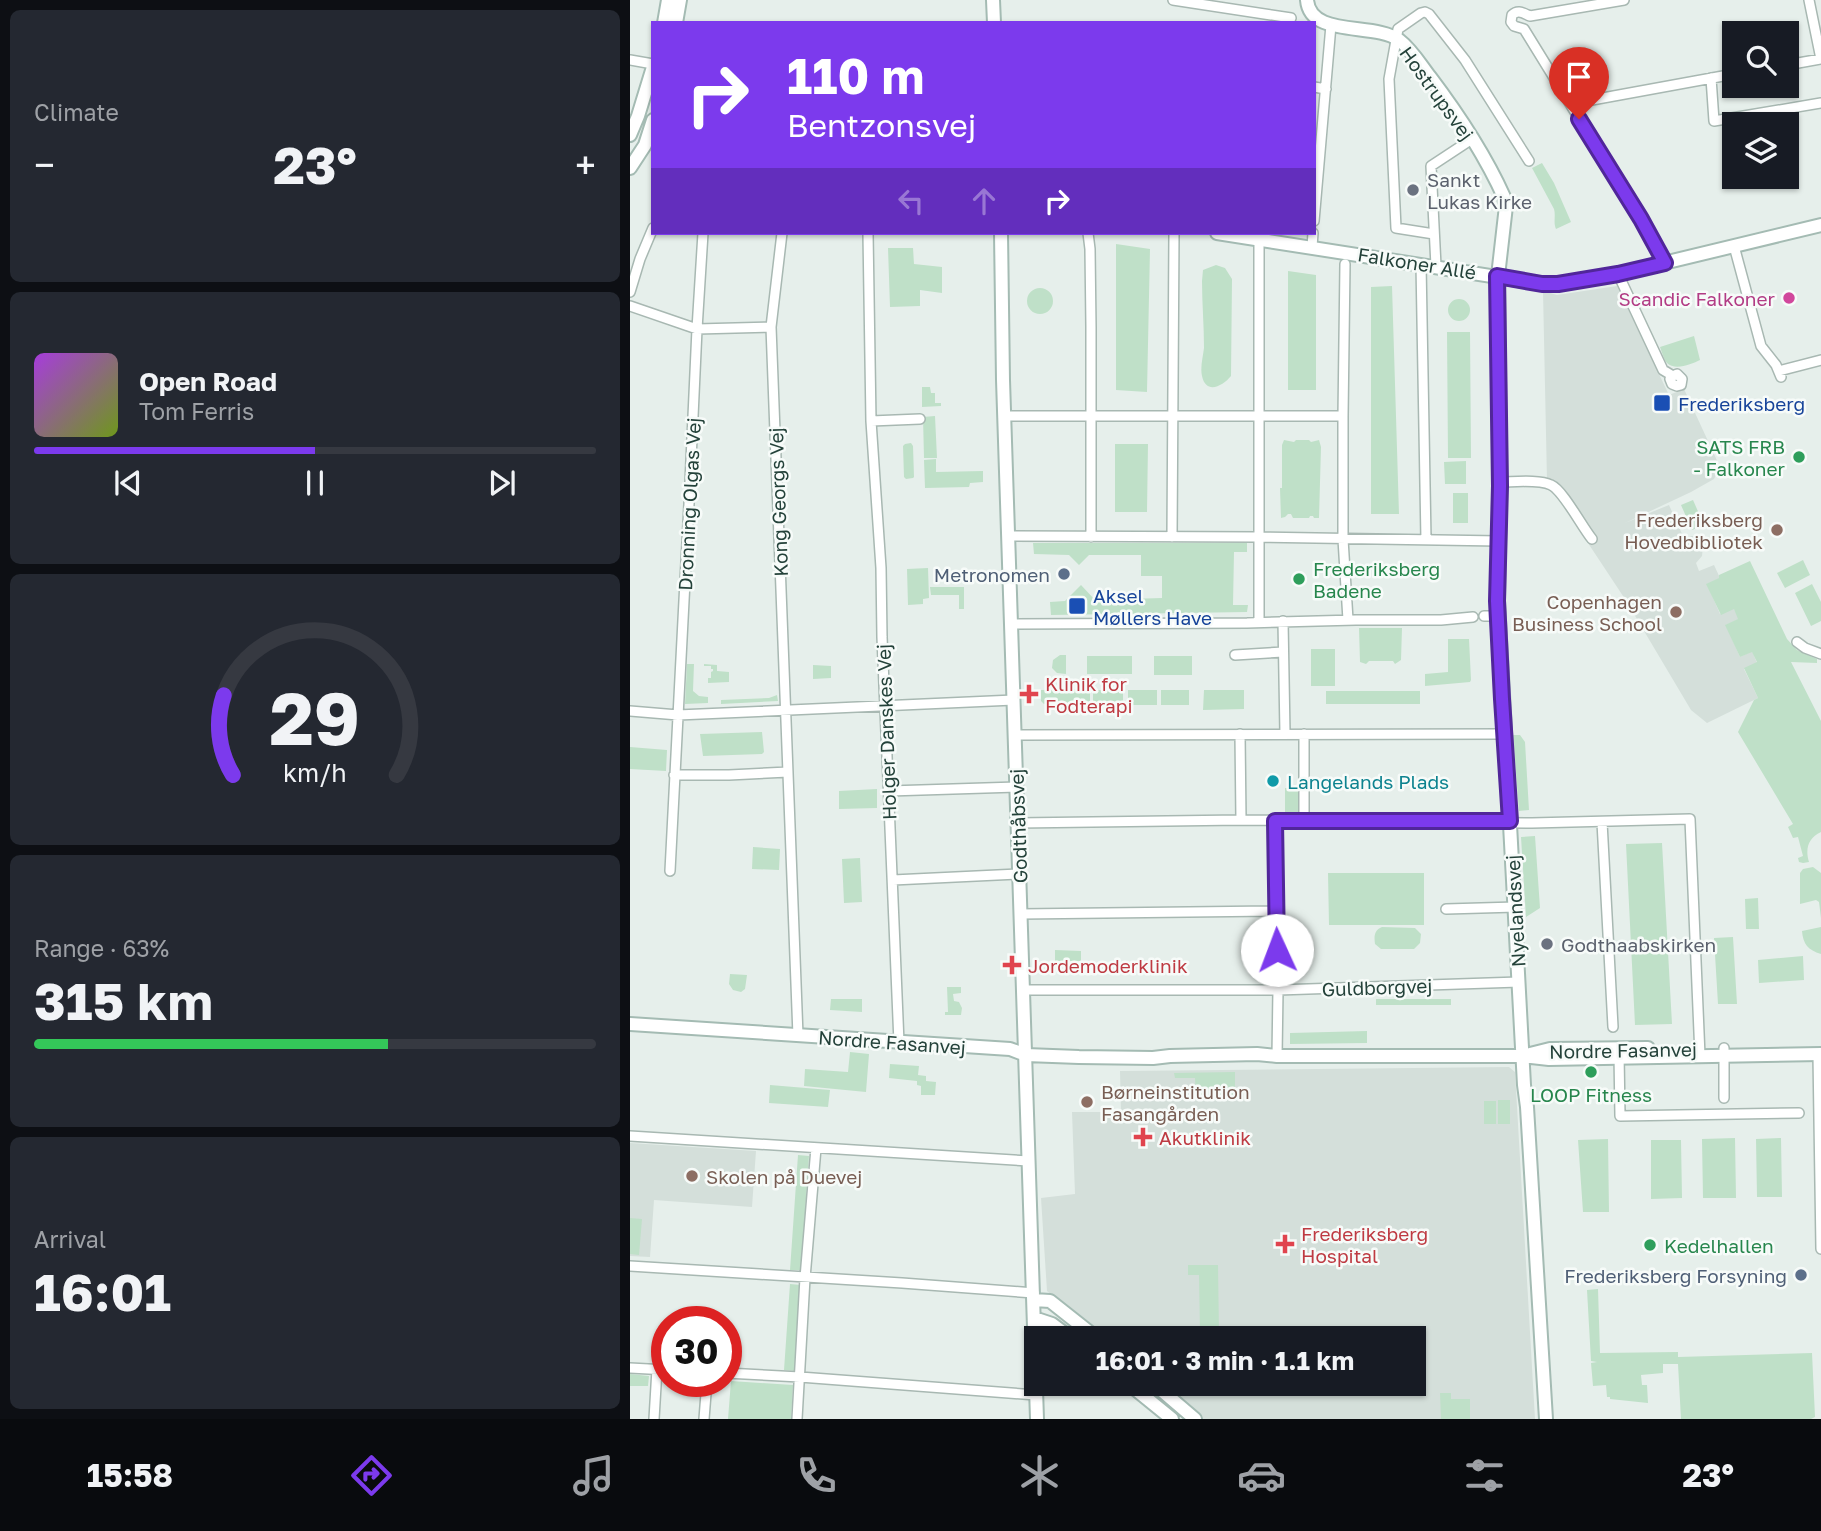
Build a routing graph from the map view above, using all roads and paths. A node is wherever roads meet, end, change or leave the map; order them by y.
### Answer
1 (668, 0) edge
2 (680, 0) edge
3 (993, 0) edge
4 (1173, 0) edge
5 (1624, 0) edge
6 (1809, 0) edge
7 (1308, 6) edge
8 (1291, 18) dead end
9 (664, 21) edge
10 (676, 21) edge
11 (994, 21) edge
12 (1526, 23) junction
13 (1331, 25) junction
14 (1396, 38) junction
15 (1821, 59) edge
16 (630, 60) edge
17 (1799, 63) edge
18 (651, 65) edge
19 (651, 73) edge
20 (1722, 76) edge
21 (1710, 78) junction
22 (1316, 87) edge
23 (1326, 89) junction
24 (1316, 100) edge
25 (1325, 102) junction
26 (1821, 103) edge
27 (1570, 104) junction
28 (630, 135) edge
29 (1472, 139) junction
30 (630, 143) edge
31 (649, 146) edge
32 (1529, 161) dead end
33 (630, 168) edge
34 (1316, 185) edge
35 (1821, 225) edge
36 (651, 233) edge
37 (1434, 234) junction
38 (703, 235) edge
39 (782, 235) edge
40 (868, 235) edge
41 (1001, 235) edge
42 (1088, 235) edge
43 (1174, 235) edge
44 (1231, 235) edge
45 (1313, 235) edge
46 (1259, 239) junction
47 (1734, 246) junction
48 (1312, 247) junction
49 (1665, 263) junction
50 (1345, 264) dead end
51 (1421, 264) junction
52 (1436, 266) junction
53 (1618, 274) junction
54 (1497, 276) junction
55 (630, 292) edge
56 (630, 306) edge
57 (771, 327) junction
58 (697, 329) junction
59 (1821, 360) edge
60 (1673, 376) dead end
61 (1004, 416) junction
62 (1091, 416) junction
63 (1172, 416) junction
64 (1258, 416) junction
65 (1343, 416) junction
66 (920, 419) dead end
67 (871, 421) junction
68 (1500, 482) junction
69 (1009, 536) junction
70 (1091, 537) junction
71 (1172, 537) junction
72 (1258, 537) junction
73 (1343, 539) junction
74 (1592, 539) dead end
75 (1426, 540) junction
76 (1499, 541) junction
77 (1484, 616) dead end
78 (1498, 616) junction
79 (1473, 617) dead end
80 (1348, 620) junction
81 (1259, 621) junction
82 (1283, 621) junction
83 (1012, 624) junction
84 (1797, 642) dead end
85 (1283, 652) junction
86 (1821, 654) edge
87 (1235, 655) dead end
88 (1014, 700) junction
89 (885, 706) junction
90 (786, 710) junction
91 (630, 711) edge
92 (678, 715) junction
93 (1015, 734) junction
94 (1240, 734) junction
95 (1285, 734) junction
96 (1304, 734) junction
97 (1504, 734) junction
98 (788, 772) junction
99 (674, 775) junction
100 (1017, 787) junction
101 (889, 792) junction
102 (1241, 820) junction
103 (1275, 821) junction
104 (1304, 821) junction
105 (1510, 821) junction
106 (1602, 822) junction
107 (1018, 823) junction
108 (670, 871) dead end
109 (1020, 874) junction
110 (892, 880) junction
111 (1516, 907) junction
112 (1446, 909) dead end
113 (1276, 911) junction
114 (1021, 914) junction
115 (1519, 982) junction
116 (1024, 990) junction
117 (1278, 990) junction
118 (630, 1024) edge
119 (1613, 1027) dead end
120 (798, 1036) junction
121 (900, 1043) junction
122 (1819, 1051) edge
123 (1700, 1052) junction
124 (1724, 1052) junction
125 (1619, 1053) junction
126 (1026, 1055) junction
127 (1277, 1056) junction
128 (1523, 1056) junction
129 (1724, 1098) dead end
130 (1799, 1113) dead end
131 (630, 1136) edge
132 (816, 1148) junction
133 (1029, 1161) junction
134 (1821, 1249) edge
135 (630, 1266) edge
136 (805, 1278) junction
137 (1034, 1297) junction
138 (1034, 1318) junction
139 (1034, 1326) edge
140 (1055, 1326) edge
141 (1082, 1326) edge
142 (630, 1368) edge
143 (651, 1369) edge
144 (742, 1374) edge
145 (800, 1377) junction
146 (1024, 1394) edge
147 (1036, 1396) edge
148 (1144, 1396) edge
149 (1168, 1396) edge
150 (658, 1397) edge
151 (706, 1397) edge
152 (654, 1419) edge
153 (704, 1419) edge
154 (797, 1419) edge
155 (1037, 1419) edge
156 (1172, 1419) edge
157 (1195, 1419) edge
158 (1546, 1419) edge

1 - 9 street
2 - 10 street
3 - 11 street
4 - 8 street
5 - 12 street
6 - 15 street
7 - 13 street, Hostrupsvej
12 - 12 street
12 - 27 street
13 - 14 street, Hostrupsvej
13 - 23 street
14 - 29 street, Hostrupsvej
14 - 32 street
14 - 37 street
15 - 17 street
16 - 18 street
19 - 28 street
20 - 21 street
21 - 26 street
21 - 27 street
22 - 23 street
23 - 25 street
24 - 25 street
25 - 34 street
27 - 49 street
29 - 37 street
29 - 54 street, Hostrupsvej
30 - 31 street
31 - 33 street
35 - 47 street, Falkoner Allé
36 - 55 street
37 - 52 street
38 - 58 street, Dronning Olgas Vej
39 - 57 street, Kong Georgs Vej
40 - 67 street, Holger Danskes Vej
41 - 61 street, Godthåbsvej
42 - 62 street
43 - 63 street
44 - 46 street, Falkoner Allé
45 - 48 street
46 - 48 street, Falkoner Allé
46 - 64 street
47 - 49 street, Falkoner Allé
47 - 59 street
48 - 51 street, Falkoner Allé
49 - 53 street, Falkoner Allé
50 - 65 street
51 - 52 street, Falkoner Allé
51 - 75 street
52 - 54 street, Falkoner Allé
53 - 54 street, Falkoner Allé
53 - 60 street
54 - 68 street, Nyelandsvej
56 - 58 street
57 - 58 street
57 - 90 street, Kong Georgs Vej
58 - 92 street, Dronning Olgas Vej
61 - 62 street
61 - 69 street, Godthåbsvej
62 - 63 street
62 - 70 street
63 - 64 street
63 - 71 street
64 - 65 street
64 - 72 street
65 - 73 street
66 - 67 street
67 - 89 street, Holger Danskes Vej
68 - 74 street
68 - 76 street, Nyelandsvej
69 - 70 street
69 - 83 street, Godthåbsvej
70 - 71 street
71 - 72 street
72 - 73 street
72 - 81 street
73 - 75 street
73 - 80 street
75 - 76 street
76 - 78 street, Nyelandsvej
77 - 78 street
78 - 97 street, Nyelandsvej
79 - 80 street
80 - 82 street
81 - 82 street
81 - 83 street
82 - 85 street
83 - 88 street, Godthåbsvej
84 - 86 street
85 - 87 street
85 - 95 street
88 - 89 street
88 - 93 street, Godthåbsvej
89 - 90 street
89 - 101 street, Holger Danskes Vej
90 - 92 street
90 - 98 street, Kong Georgs Vej
91 - 92 street
92 - 99 street, Dronning Olgas Vej
93 - 94 street
93 - 100 street, Godthåbsvej
94 - 95 street
94 - 102 street
95 - 96 street
96 - 97 street
96 - 104 street
97 - 105 street, Nyelandsvej
98 - 99 street
98 - 120 street, Kong Georgs Vej
99 - 108 street, Dronning Olgas Vej
100 - 101 street
100 - 107 street, Godthåbsvej
101 - 110 street, Holger Danskes Vej
102 - 103 street
102 - 107 street
103 - 104 street
103 - 113 street
104 - 105 street
105 - 106 street
105 - 111 street, Nyelandsvej
106 - 119 street
106 - 123 street
107 - 109 street, Godthåbsvej
109 - 110 street
109 - 114 street, Godthåbsvej
110 - 121 street, Holger Danskes Vej
111 - 112 street
111 - 115 street, Nyelandsvej
113 - 114 street
113 - 117 street
114 - 116 street, Godthåbsvej
115 - 117 street, Guldborgvej
115 - 128 street, Nyelandsvej
116 - 117 street, Guldborgvej
116 - 126 street, Godthåbsvej
117 - 127 street
118 - 120 street, Nordre Fasanvej
120 - 121 street, Nordre Fasanvej
121 - 126 street, Nordre Fasanvej
122 - 124 street, Nordre Fasanvej
122 - 134 street
123 - 124 street, Nordre Fasanvej
123 - 125 street, Nordre Fasanvej
124 - 129 street, Nordre Fasanvej
125 - 128 street, Nordre Fasanvej
125 - 130 street
126 - 127 street, Nordre Fasanvej
126 - 133 street, Godthåbsvej
127 - 128 street, Nordre Fasanvej
128 - 158 street, Nyelandsvej
131 - 132 street
132 - 133 street
132 - 136 street
133 - 137 street, Godthåbsvej
135 - 136 street
136 - 137 street
136 - 145 street
137 - 138 street, Godthåbsvej
137 - 141 street
138 - 139 street, Godthåbsvej
138 - 140 street
142 - 143 street
144 - 145 street
145 - 146 street
145 - 154 street
147 - 155 street, Godthåbsvej
148 - 156 street
149 - 157 street
150 - 152 street
151 - 153 street

